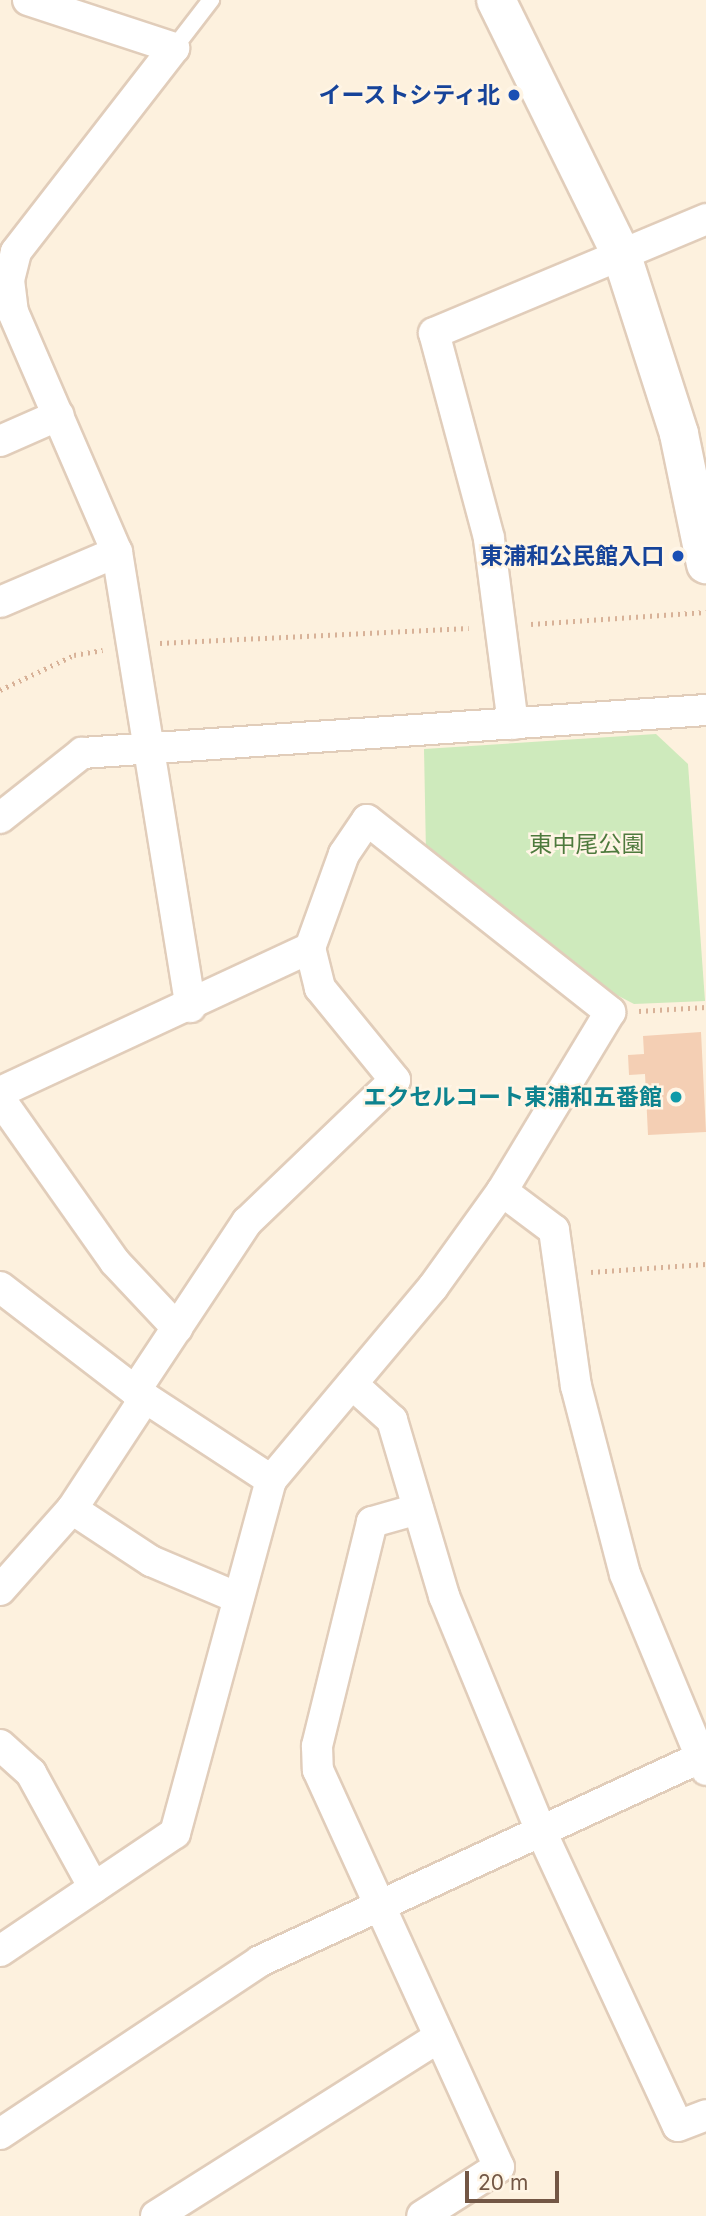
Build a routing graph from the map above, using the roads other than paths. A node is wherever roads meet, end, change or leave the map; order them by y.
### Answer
1 (29, 0) edge
2 (211, 0) edge
3 (496, 0) edge
4 (174, 48) junction
5 (706, 219) edge
6 (622, 256) junction
7 (59, 415) junction
8 (0, 441) edge
9 (117, 552) junction
10 (706, 564) edge
11 (0, 602) edge
12 (706, 710) edge
13 (513, 723) junction
14 (152, 748) junction
15 (0, 818) edge
16 (310, 948) junction
17 (191, 1007) junction
18 (0, 1092) edge
19 (0, 1099) edge
20 (502, 1191) junction
21 (0, 1287) edge
22 (177, 1328) junction
23 (352, 1384) junction
24 (140, 1395) junction
25 (271, 1480) junction
26 (72, 1508) junction
27 (418, 1509) junction
28 (1, 1588) edge
29 (238, 1598) junction
30 (0, 1745) edge
31 (704, 1761) edge
32 (540, 1829) junction
33 (94, 1888) junction
34 (378, 1906) junction
35 (0, 1951) edge
36 (439, 2037) junction
37 (706, 2115) edge
38 (0, 2134) edge
39 (156, 2216) edge
40 (422, 2216) edge

1 - 4 street
2 - 4 lane
3 - 6 street
4 - 7 street
5 - 6 street
6 - 10 street
6 - 13 street
7 - 8 street
7 - 9 street
9 - 11 street
9 - 14 street
12 - 13 street
13 - 14 street
14 - 15 street
14 - 17 street
16 - 17 street
16 - 20 street
16 - 22 street
17 - 18 street
19 - 22 street
20 - 23 street
20 - 31 street
21 - 24 street
22 - 24 street
23 - 25 street
23 - 27 street
24 - 25 street
24 - 26 street
25 - 29 street
26 - 28 street
26 - 29 street
27 - 32 street
27 - 34 street
29 - 33 street
30 - 33 street
31 - 32 street
32 - 34 street
32 - 37 street
33 - 35 street
34 - 36 street
34 - 38 street
36 - 39 street
36 - 40 street

